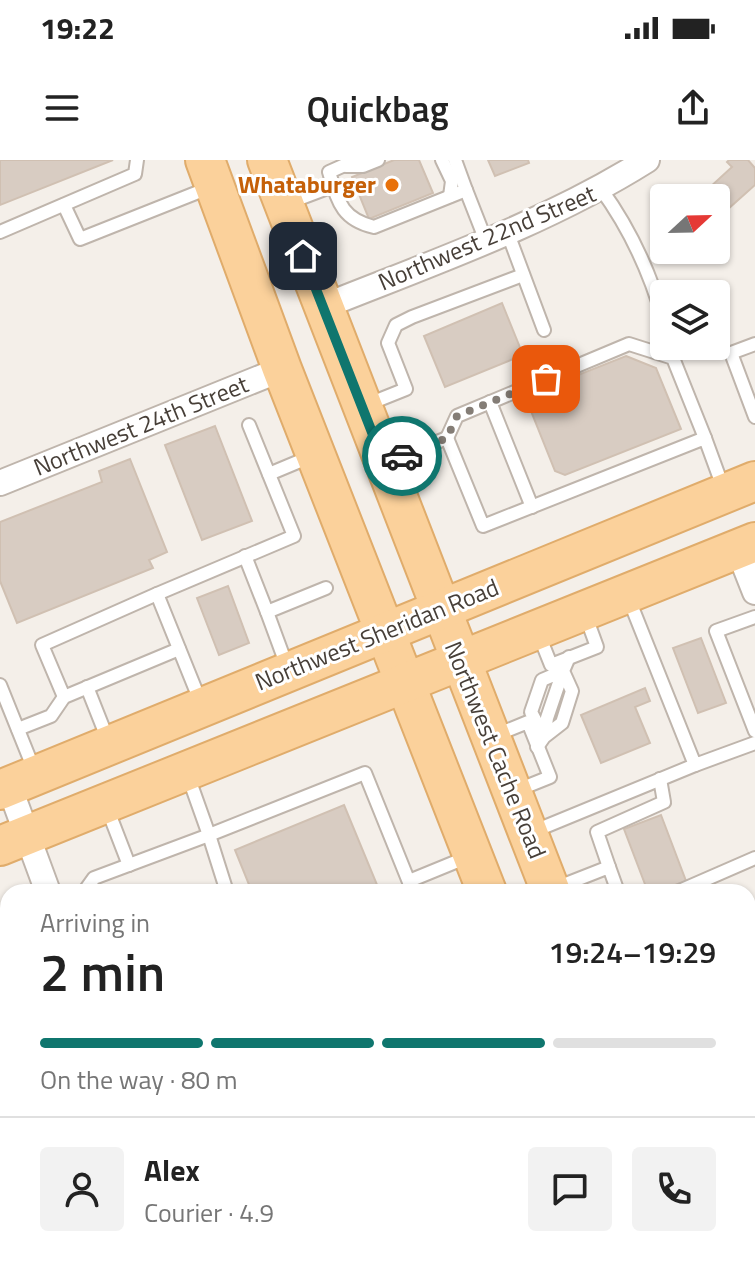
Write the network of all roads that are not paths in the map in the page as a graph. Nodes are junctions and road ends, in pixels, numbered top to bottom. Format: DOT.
graph roads {
  1 [pos="137,160"];
  2 [pos="267,160"];
  3 [pos="356,160"];
  4 [pos="378,160"];
  5 [pos="442,160"];
  6 [pos="455,160"];
  7 [pos="647,160"];
  8 [pos="342,166"];
  9 [pos="210,173"];
  10 [pos="333,186"];
  11 [pos="601,189"];
  12 [pos="466,190"];
  13 [pos="450,196"];
  14 [pos="64,205"];
  15 [pos="284,205"];
  16 [pos="0,232"];
  17 [pos="496,236"];
  18 [pos="523,275"];
  19 [pos="651,280"];
  20 [pos="322,307"];
  21 [pos="544,330"];
  22 [pos="755,344"];
  23 [pos="650,348"];
  24 [pos="675,360"];
  25 [pos="282,369"];
  26 [pos="490,402"];
  27 [pos="361,407"];
  28 [pos="755,417"];
  29 [pos="249,425"];
  30 [pos="447,438"];
  31 [pos="705,438"];
  32 [pos="315,455"];
  33 [pos="384,463"];
  34 [pos="269,474"];
  35 [pos="0,483"];
  36 [pos="740,487"];
  37 [pos="532,507"];
  38 [pos="746,546"];
  39 [pos="245,556"];
  40 [pos="326,588"];
  41 [pos="755,592"];
  42 [pos="157,594"];
  43 [pos="627,594"];
  44 [pos="439,609"];
  45 [pos="584,611"];
  46 [pos="267,612"];
  47 [pos="755,617"];
  48 [pos="384,631"];
  49 [pos="537,631"];
  50 [pos="179,649"];
  51 [pos="569,657"];
  52 [pos="460,662"];
  53 [pos="289,670"];
  54 [pos="563,671"];
  55 [pos="405,684"];
  56 [pos="0,685"];
  57 [pos="87,687"];
  58 [pos="64,697"];
  59 [pos="202,706"];
  60 [pos="5,713"];
  61 [pos="18,729"];
  62 [pos="755,731"];
  63 [pos="489,737"];
  64 [pos="540,742"];
  65 [pos="755,743"];
  66 [pos="110,744"];
  67 [pos="695,765"];
  68 [pos="187,772"];
  69 [pos="660,779"];
  70 [pos="15,784"];
  71 [pos="511,792"];
  72 [pos="106,804"];
  73 [pos="528,834"];
  74 [pos="209,835"];
  75 [pos="14,841"];
  76 [pos="473,854"];
  77 [pos="755,858"];
  78 [pos="129,865"];
  79 [pos="609,867"];
  80 [pos="43,884"];
  81 [pos="90,884"];
  82 [pos="224,884"];
  83 [pos="410,884"];
  84 [pos="417,884"];
  85 [pos="484,884"];
  86 [pos="547,884"];
  87 [pos="567,884"];
  88 [pos="615,884"];
  89 [pos="695,884"];
  1 -- 14 [label="lane"];
  2 -- 15 [label="main road, Northwest Cache Road"];
  3 -- 8 [label="lane"];
  4 -- 8 [label="lane"];
  5 -- 13 [label="lane"];
  6 -- 12 [label="lane"];
  7 -- 11 [label="street, Northwest 22nd Street"];
  8 -- 10 [label="lane"];
  9 -- 14 [label="lane"];
  9 -- 25 [label="main road"];
  10 -- 13 [label="lane"];
  10 -- 15 [label="lane"];
  11 -- 17 [label="street, Northwest 22nd Street"];
  11 -- 19 [label="lane"];
  12 -- 13 [label="lane"];
  12 -- 17 [label="lane"];
  14 -- 16 [label="lane"];
  15 -- 20 [label="main road, Northwest Cache Road"];
  17 -- 18 [label="lane"];
  17 -- 20 [label="street, Northwest 22nd Street"];
  18 -- 21 [label="lane"];
  18 -- 27 [label="lane"];
  20 -- 27 [label="main road, Northwest Cache Road"];
  22 -- 28 [label="lane"];
  23 -- 26 [label="lane"];
  24 -- 31 [label="lane"];
  25 -- 32 [label="main road"];
  25 -- 35 [label="street, Northwest 24th Street"];
  26 -- 30 [label="lane"];
  26 -- 37 [label="lane"];
  27 -- 33 [label="main road, Northwest Cache Road"];
  29 -- 34 [label="lane"];
  30 -- 33 [label="lane"];
  30 -- 37 [label="lane"];
  31 -- 36 [label="lane"];
  31 -- 37 [label="lane"];
  32 -- 34 [label="lane"];
  32 -- 48 [label="main road"];
  33 -- 44 [label="main road, Northwest Cache Road"];
  34 -- 39 [label="lane"];
  36 -- 44 [label="main road, Northwest Sheridan Road"];
  38 -- 41 [label="street"];
  38 -- 43 [label="main road"];
  39 -- 42 [label="lane"];
  39 -- 46 [label="lane"];
  40 -- 46 [label="lane"];
  42 -- 50 [label="lane"];
  42 -- 58 [label="lane"];
  43 -- 45 [label="main road"];
  43 -- 67 [label="lane"];
  44 -- 48 [label="main road, Northwest Sheridan Road"];
  44 -- 52 [label="main road, Northwest Cache Road"];
  45 -- 49 [label="main road"];
  45 -- 51 [label="lane"];
  46 -- 53 [label="lane"];
  47 -- 62 [label="lane"];
  48 -- 53 [label="main road, Northwest Sheridan Road"];
  48 -- 55 [label="main road"];
  49 -- 51 [label="lane"];
  49 -- 52 [label="main road"];
  50 -- 57 [label="lane"];
  50 -- 59 [label="lane"];
  51 -- 54 [label="lane"];
  52 -- 55 [label="main road"];
  52 -- 63 [label="main road, Northwest Cache Road"];
  53 -- 59 [label="main road, Northwest Sheridan Road"];
  54 -- 64 [label="lane"];
  54 -- 64 [label="lane"];
  55 -- 68 [label="main road"];
  55 -- 76 [label="main road"];
  56 -- 60 [label="lane"];
  57 -- 58 [label="lane"];
  57 -- 66 [label="lane"];
  58 -- 61 [label="lane"];
  59 -- 66 [label="main road, Northwest Sheridan Road"];
  60 -- 61 [label="lane"];
  61 -- 70 [label="lane"];
  63 -- 64 [label="lane"];
  63 -- 71 [label="main road, Northwest Cache Road"];
  64 -- 71 [label="lane"];
  65 -- 67 [label="lane"];
  66 -- 70 [label="main road, Northwest Sheridan Road"];
  67 -- 69 [label="lane"];
  68 -- 72 [label="main road"];
  68 -- 74 [label="lane"];
  69 -- 73 [label="lane"];
  69 -- 79 [label="lane"];
  70 -- 75 [label="street"];
  71 -- 73 [label="main road, Northwest Cache Road"];
  72 -- 75 [label="main road"];
  72 -- 78 [label="lane"];
  73 -- 86 [label="main road, Northwest Cache Road"];
  74 -- 78 [label="lane"];
  74 -- 82 [label="lane"];
  74 -- 83 [label="lane"];
  75 -- 80 [label="street"];
  76 -- 84 [label="lane"];
  76 -- 85 [label="main road"];
  77 -- 89 [label="lane"];
  78 -- 81 [label="lane"];
  79 -- 87 [label="lane"];
  79 -- 88 [label="lane"];
}
